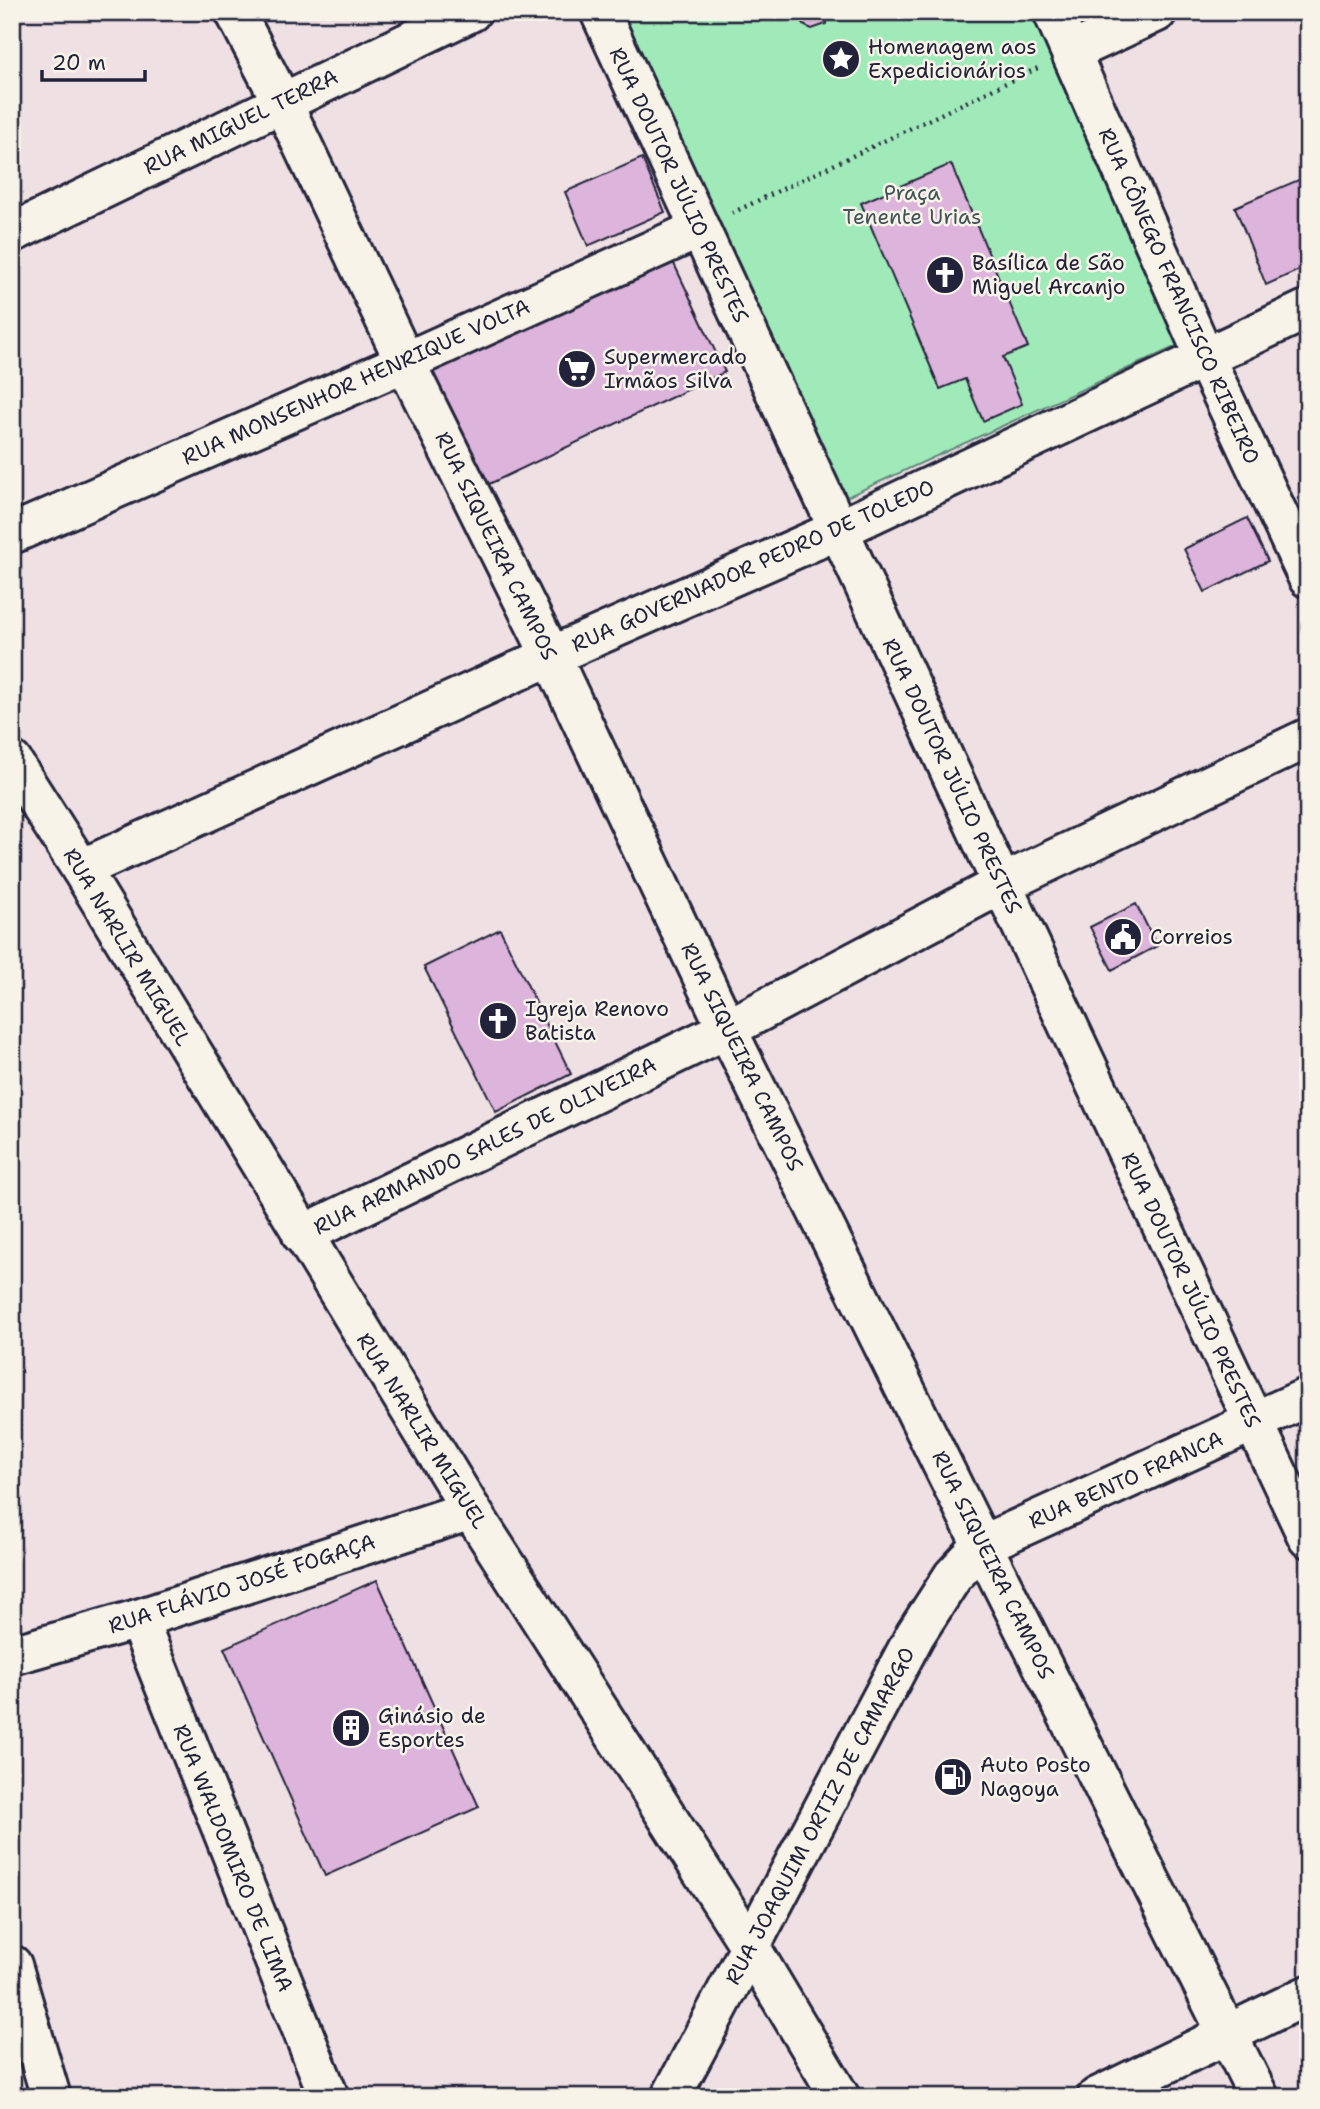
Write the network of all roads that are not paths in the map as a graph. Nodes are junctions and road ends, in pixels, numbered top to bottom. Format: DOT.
graph roads {
  1 [pos="235,12"];
  2 [pos="471,12"];
  3 [pos="600,12"];
  4 [pos="1053,12"];
  5 [pos="1157,12"];
  6 [pos="1071,52"];
  7 [pos="282,102"];
  8 [pos="699,229"];
  9 [pos="12,233"];
  10 [pos="1308,309"];
  11 [pos="1205,358"];
  12 [pos="405,362"];
  13 [pos="838,530"];
  14 [pos="12,534"];
  15 [pos="1308,578"];
  16 [pos="551,656"];
  17 [pos="1308,738"];
  18 [pos="12,761"];
  19 [pos="81,869"];
  20 [pos="1002,884"];
  21 [pos="727,1029"];
  22 [pos="302,1235"];
  23 [pos="1308,1397"];
  24 [pos="1254,1423"];
  25 [pos="471,1510"];
  26 [pos="1308,1538"];
  27 [pos="982,1545"];
  28 [pos="138,1619"];
  29 [pos="12,1655"];
  30 [pos="751,1948"];
  31 [pos="12,1965"];
  32 [pos="1308,1995"];
  33 [pos="1227,2033"];
  34 [pos="51,2097"];
  35 [pos="329,2097"];
  36 [pos="670,2097"];
  37 [pos="839,2097"];
  38 [pos="1097,2097"];
  39 [pos="1259,2097"];
  1 -- 7 [label="street, RUA SIQUEIRA CAMPOS"];
  2 -- 7 [label="street, RUA MIGUEL TERRA"];
  3 -- 8 [label="street, RUA DOUTOR JÚLIO PRESTES"];
  4 -- 6 [label="street, RUA CÔNEGO FRANCISCO RIBEIRO"];
  5 -- 6 [label="street"];
  6 -- 11 [label="street, RUA CÔNEGO FRANCISCO RIBEIRO"];
  7 -- 9 [label="street, RUA MIGUEL TERRA"];
  7 -- 12 [label="street, RUA SIQUEIRA CAMPOS"];
  8 -- 12 [label="street, RUA MONSENHOR HENRIQUE VOLTA"];
  8 -- 13 [label="street, RUA DOUTOR JÚLIO PRESTES"];
  10 -- 11 [label="street, RUA GOVERNADOR PEDRO DE TOLEDO"];
  11 -- 13 [label="street, RUA GOVERNADOR PEDRO DE TOLEDO"];
  11 -- 15 [label="street, RUA CÔNEGO FRANCISCO RIBEIRO"];
  12 -- 14 [label="street, RUA MONSENHOR HENRIQUE VOLTA"];
  12 -- 16 [label="street, RUA SIQUEIRA CAMPOS"];
  13 -- 16 [label="street, RUA GOVERNADOR PEDRO DE TOLEDO"];
  13 -- 20 [label="street, RUA DOUTOR JÚLIO PRESTES"];
  16 -- 19 [label="street, RUA GOVERNADOR PEDRO DE TOLEDO"];
  16 -- 21 [label="street, RUA SIQUEIRA CAMPOS"];
  17 -- 20 [label="street, RUA ARMANDO SALES DE OLIVEIRA"];
  18 -- 19 [label="street, RUA NARLIR MIGUEL"];
  19 -- 22 [label="street, RUA NARLIR MIGUEL"];
  20 -- 21 [label="street, RUA ARMANDO SALES DE OLIVEIRA"];
  20 -- 24 [label="street, RUA DOUTOR JÚLIO PRESTES"];
  21 -- 22 [label="street, RUA ARMANDO SALES DE OLIVEIRA"];
  21 -- 27 [label="street, RUA SIQUEIRA CAMPOS"];
  22 -- 25 [label="street, RUA NARLIR MIGUEL"];
  23 -- 24 [label="street, RUA BENTO FRANCA"];
  24 -- 26 [label="street, RUA DOUTOR JÚLIO PRESTES"];
  24 -- 27 [label="street, RUA BENTO FRANCA"];
  25 -- 28 [label="street, RUA FLÁVIO JOSÉ FOGAÇA"];
  25 -- 30 [label="street, RUA NARLIR MIGUEL"];
  27 -- 30 [label="street, RUA JOAQUIM ORTIZ DE CAMARGO"];
  27 -- 33 [label="street, RUA SIQUEIRA CAMPOS"];
  28 -- 29 [label="street, RUA FLÁVIO JOSÉ FOGAÇA"];
  28 -- 35 [label="street, RUA WALDOMIRO DE LIMA"];
  30 -- 36 [label="street, RUA JOAQUIM ORTIZ DE CAMARGO"];
  30 -- 37 [label="street, RUA NARLIR MIGUEL"];
  31 -- 34 [label="street"];
  32 -- 33 [label="street"];
  33 -- 38 [label="street"];
  33 -- 39 [label="street, RUA SIQUEIRA CAMPOS"];
}
